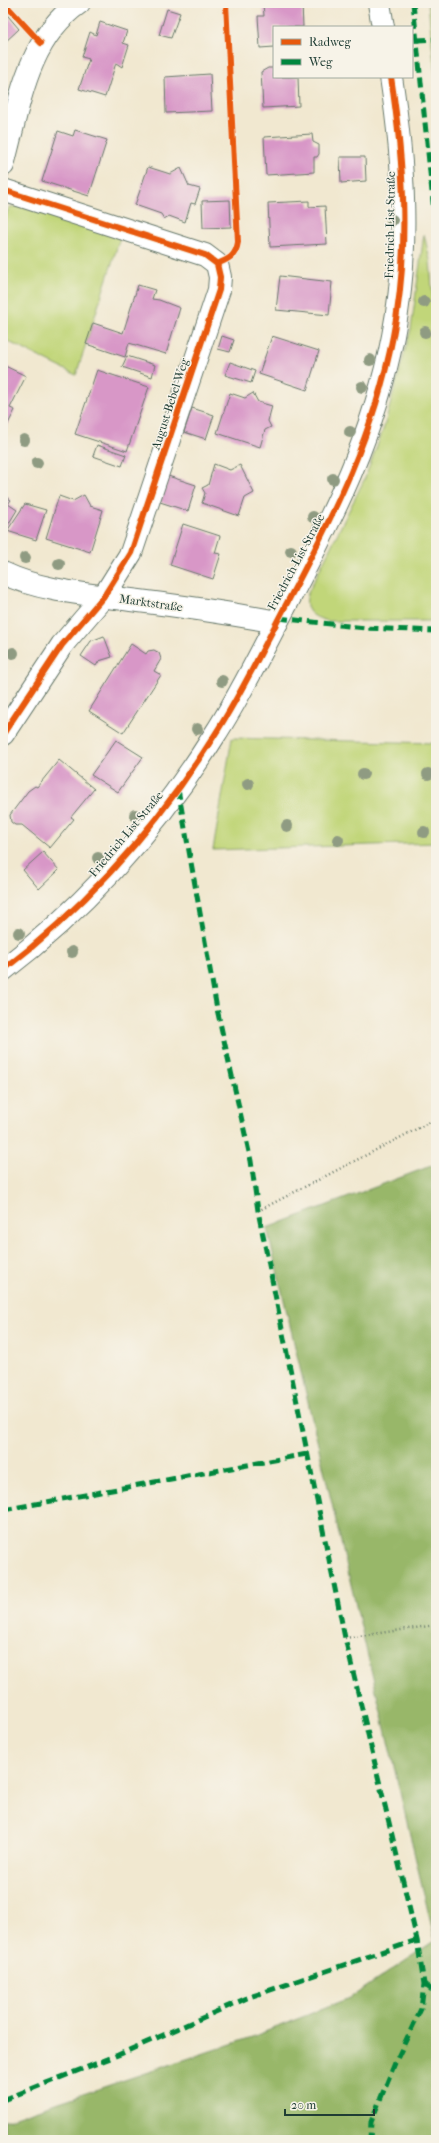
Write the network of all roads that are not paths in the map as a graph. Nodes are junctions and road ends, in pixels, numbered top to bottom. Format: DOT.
graph roads {
  1 [pos="79,3"];
  2 [pos="379,3"];
  3 [pos="383,26"];
  4 [pos="391,78"];
  5 [pos="3,165"];
  6 [pos="3,190"];
  7 [pos="3,573"];
  8 [pos="104,596"];
  9 [pos="277,622"];
  10 [pos="3,734"];
  11 [pos="3,970"];
  1 -- 5 [label="street"];
  2 -- 3 [label="street"];
  4 -- 9 [label="street, Friedrich-List-Straße"];
  6 -- 8 [label="street, August-Bebel-Weg"];
  7 -- 8 [label="street, Marktstraße"];
  8 -- 9 [label="street, Marktstraße"];
  8 -- 10 [label="street, August-Bebel-Weg"];
  9 -- 11 [label="street, Friedrich-List-Straße"];
}
